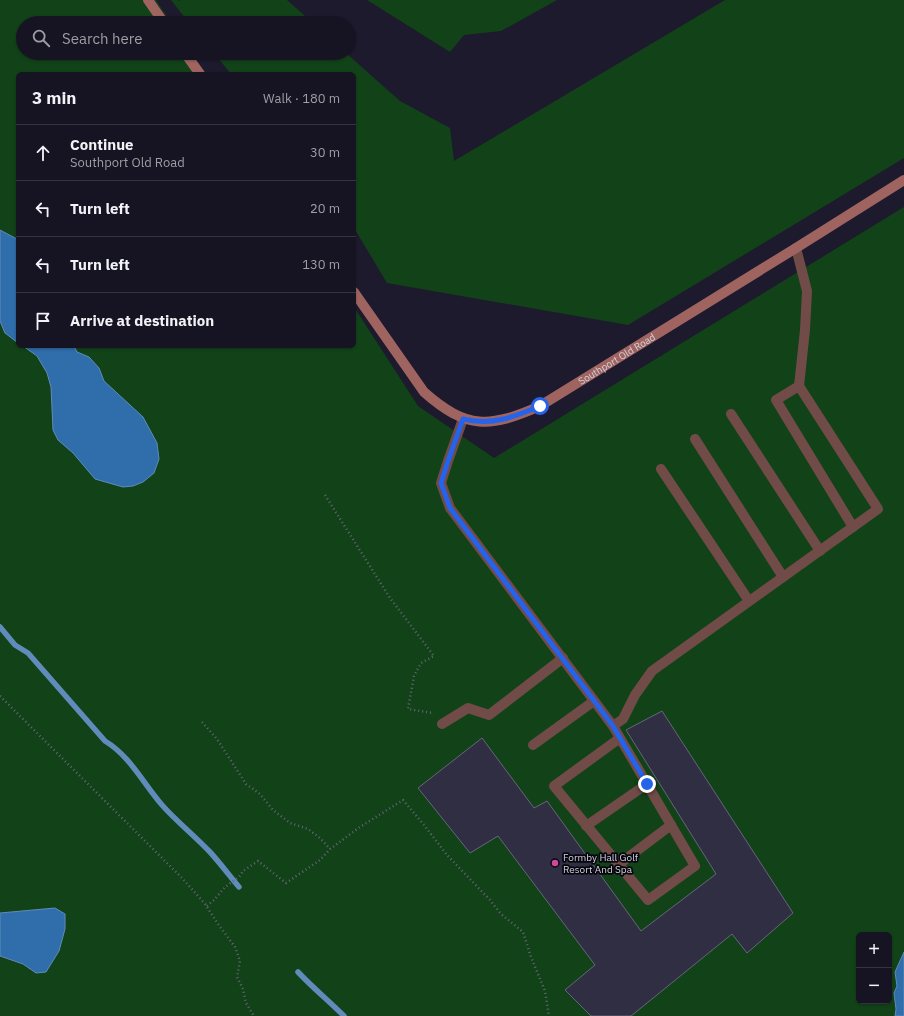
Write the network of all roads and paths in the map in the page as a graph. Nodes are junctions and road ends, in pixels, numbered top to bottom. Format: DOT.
graph roads {
  1 [pos="148,0"];
  2 [pos="159,16"];
  3 [pos="190,60"];
  4 [pos="199,72"];
  5 [pos="904,180"];
  6 [pos="796,248"];
  7 [pos="356,295"];
  8 [pos="799,386"];
  9 [pos="731,414"];
  10 [pos="463,419"];
  11 [pos="695,439"];
  12 [pos="661,469"];
  13 [pos="325,495"];
  14 [pos="853,527"];
  15 [pos="820,551"];
  16 [pos="783,577"];
  17 [pos="749,601"];
  18 [pos="563,658"];
  19 [pos="0,696"];
  20 [pos="594,701"];
  21 [pos="433,713"];
  22 [pos="202,722"];
  23 [pos="442,724"];
  24 [pos="613,726"];
  25 [pos="620,738"];
  26 [pos="533,745"];
  27 [pos="647,784"];
  28 [pos="671,825"];
  29 [pos="586,826"];
  30 [pos="330,849"];
  31 [pos="618,865"];
  32 [pos="206,906"];
  33 [pos="254,1016"];
  34 [pos="549,1016"];
  1 -- 2 [label="street"];
  3 -- 4 [label="street"];
  5 -- 6 [label="street, Southport Old Road"];
  6 -- 8 [label="lane"];
  6 -- 10 [label="street, Southport Old Road"];
  7 -- 10 [label="street, Southport Old Road"];
  8 -- 14 [label="lane"];
  8 -- 14 [label="lane"];
  9 -- 15 [label="lane"];
  10 -- 18 [label="lane"];
  11 -- 16 [label="lane"];
  12 -- 17 [label="lane"];
  13 -- 21 [label="path"];
  14 -- 15 [label="lane"];
  15 -- 16 [label="lane"];
  16 -- 17 [label="lane"];
  17 -- 24 [label="lane"];
  18 -- 20 [label="lane"];
  18 -- 23 [label="lane"];
  19 -- 32 [label="path"];
  20 -- 24 [label="lane"];
  20 -- 26 [label="lane"];
  22 -- 30 [label="path"];
  24 -- 25 [label="lane"];
  25 -- 27 [label="lane"];
  25 -- 29 [label="lane"];
  27 -- 28 [label="lane"];
  27 -- 29 [label="lane"];
  28 -- 31 [label="lane"];
  28 -- 31 [label="lane"];
  29 -- 31 [label="lane"];
  30 -- 32 [label="path"];
  30 -- 34 [label="path"];
  32 -- 33 [label="path"];
}
